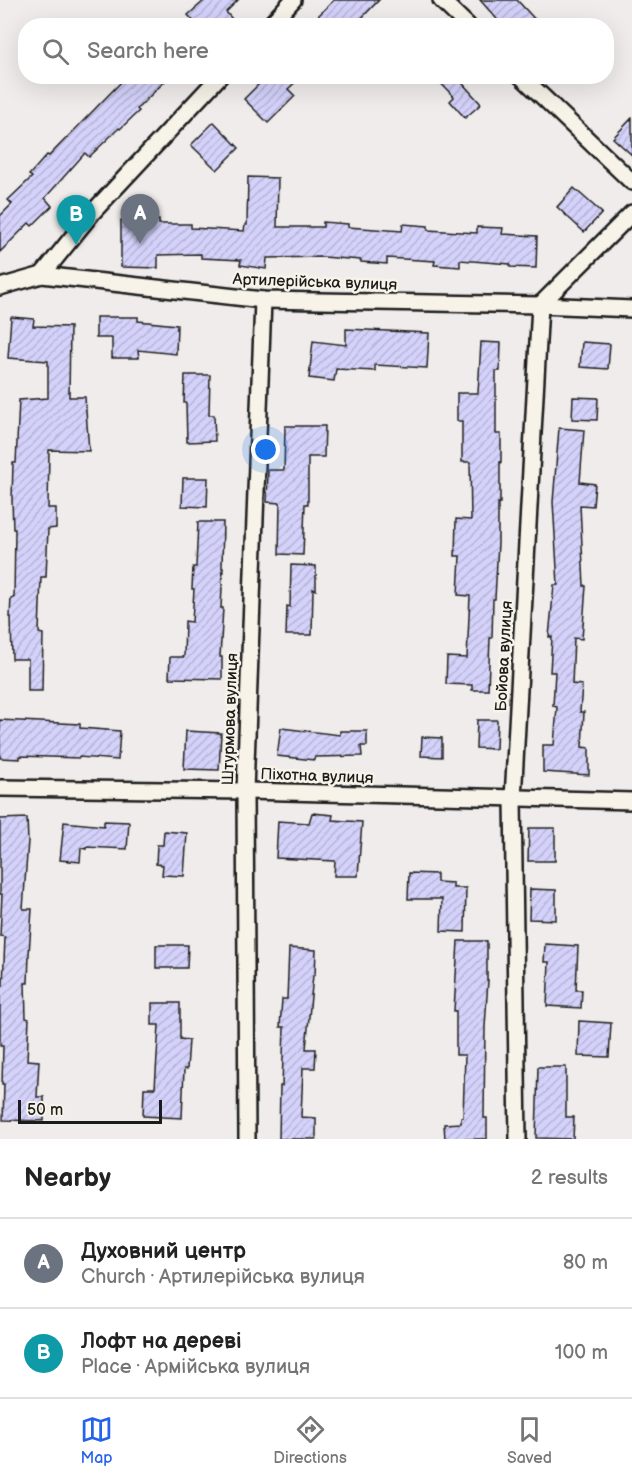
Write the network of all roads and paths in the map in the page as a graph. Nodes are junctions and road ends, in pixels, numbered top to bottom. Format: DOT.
graph roads {
  1 [pos="293,0"];
  2 [pos="441,0"];
  3 [pos="276,18"];
  4 [pos="460,18"];
  5 [pos="213,84"];
  6 [pos="529,84"];
  7 [pos="632,182"];
  8 [pos="632,213"];
  9 [pos="42,275"];
  10 [pos="0,286"];
  11 [pos="262,300"];
  12 [pos="540,305"];
  13 [pos="632,309"];
  14 [pos="0,788"];
  15 [pos="244,790"];
  16 [pos="513,798"];
  17 [pos="632,801"];
  18 [pos="247,1139"];
  19 [pos="518,1139"];
  1 -- 3 [label="street"];
  2 -- 4 [label="street"];
  5 -- 9 [label="street"];
  6 -- 7 [label="street"];
  8 -- 12 [label="street"];
  9 -- 10 [label="street, Артилерійська вулиця"];
  9 -- 11 [label="street, Артилерійська вулиця"];
  11 -- 12 [label="street, Артилерійська вулиця"];
  11 -- 15 [label="street, Штурмова вулиця"];
  12 -- 13 [label="street, Артилерійська вулиця"];
  12 -- 16 [label="street, Бойова вулиця"];
  14 -- 15 [label="street, Піхотна вулиця"];
  15 -- 16 [label="street, Піхотна вулиця"];
  15 -- 18 [label="street, Штурмова вулиця"];
  16 -- 17 [label="street, Піхотна вулиця"];
  16 -- 19 [label="street, Бойова вулиця"];
}
